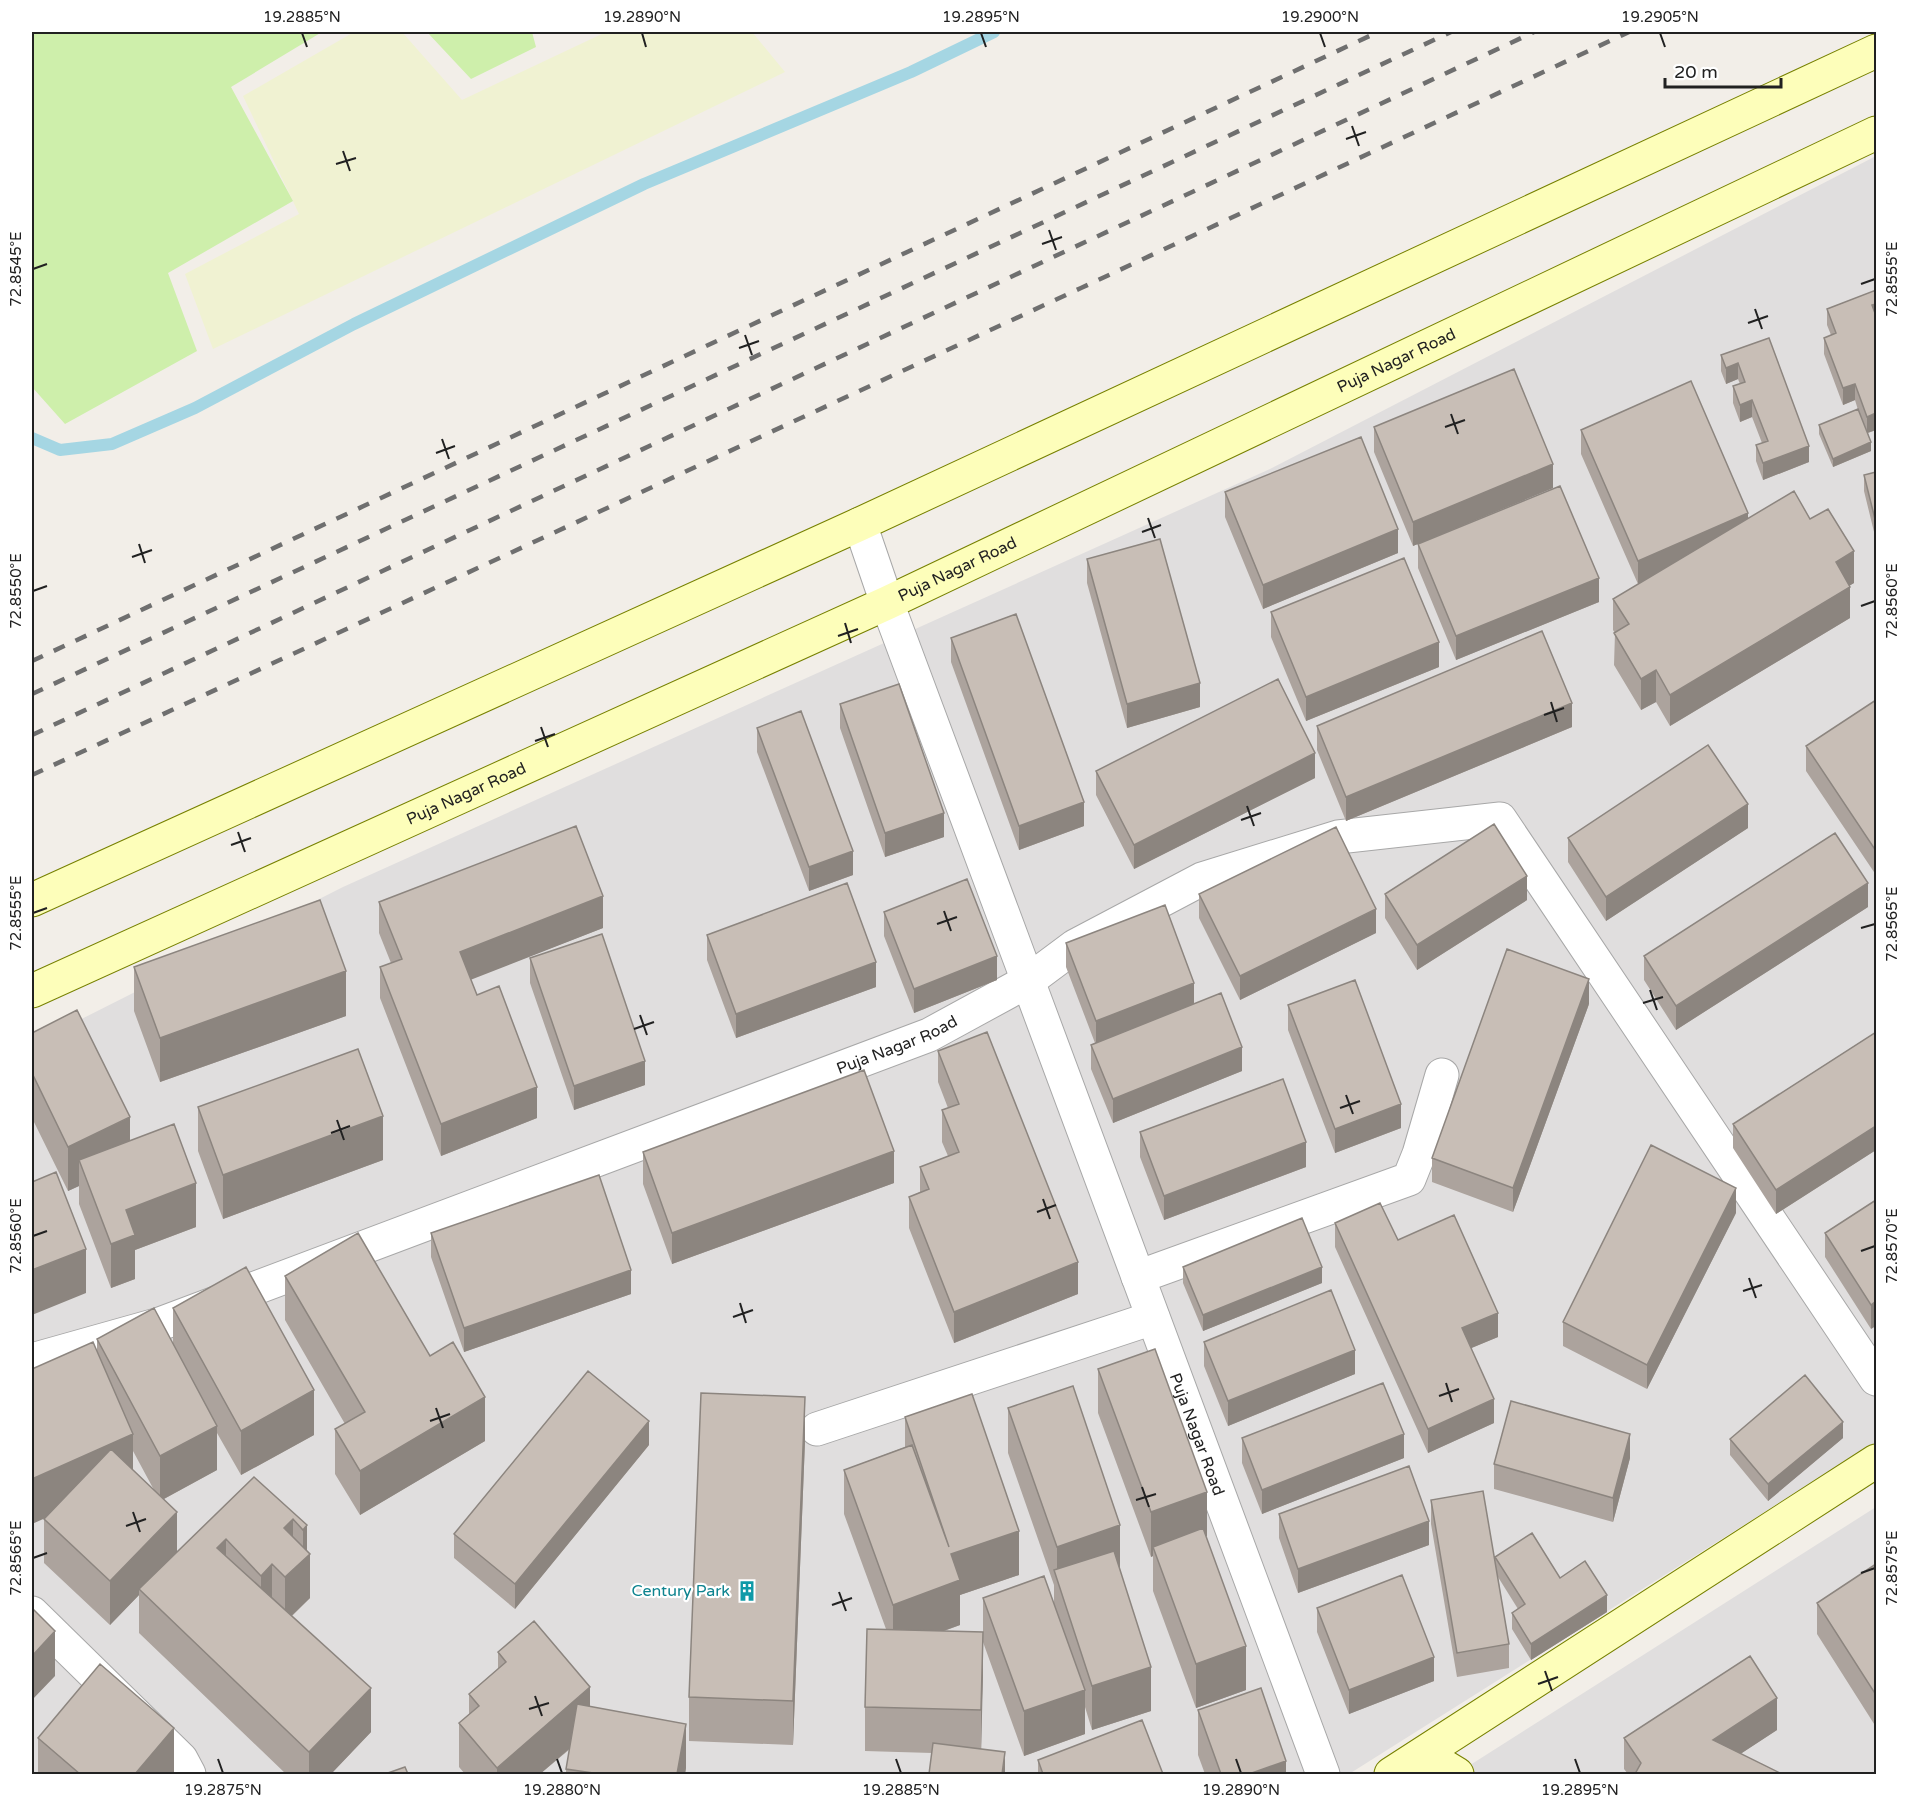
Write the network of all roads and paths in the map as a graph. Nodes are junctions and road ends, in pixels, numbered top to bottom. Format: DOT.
graph roads {
  1 [pos="1876,51"];
  2 [pos="1876,133"];
  3 [pos="860,524"];
  4 [pos="886,603"];
  5 [pos="32,900"];
  6 [pos="1028,981"];
  7 [pos="32,991"];
  8 [pos="1442,1075"];
  9 [pos="1138,1277"];
  10 [pos="1153,1318"];
  11 [pos="32,1360"];
  12 [pos="1876,1379"];
  13 [pos="817,1429"];
  14 [pos="1876,1461"];
  15 [pos="32,1613"];
  16 [pos="1424,1754"];
  17 [pos="189,1774"];
  18 [pos="1323,1774"];
  19 [pos="1391,1774"];
  20 [pos="1457,1774"];
  1 -- 3 [label="street"];
  2 -- 4 [label="street, Puja Nagar Road"];
  3 -- 4 [label="street"];
  3 -- 5 [label="street"];
  4 -- 6 [label="street"];
  4 -- 7 [label="street, Puja Nagar Road"];
  6 -- 9 [label="street, Puja Nagar Road"];
  6 -- 11 [label="street, Puja Nagar Road"];
  6 -- 12 [label="street"];
  8 -- 9 [label="street"];
  9 -- 10 [label="street, Puja Nagar Road"];
  10 -- 13 [label="street"];
  10 -- 18 [label="street, Puja Nagar Road"];
  14 -- 16 [label="street"];
  15 -- 17 [label="street"];
  16 -- 19 [label="street"];
  16 -- 20 [label="street"];
}
